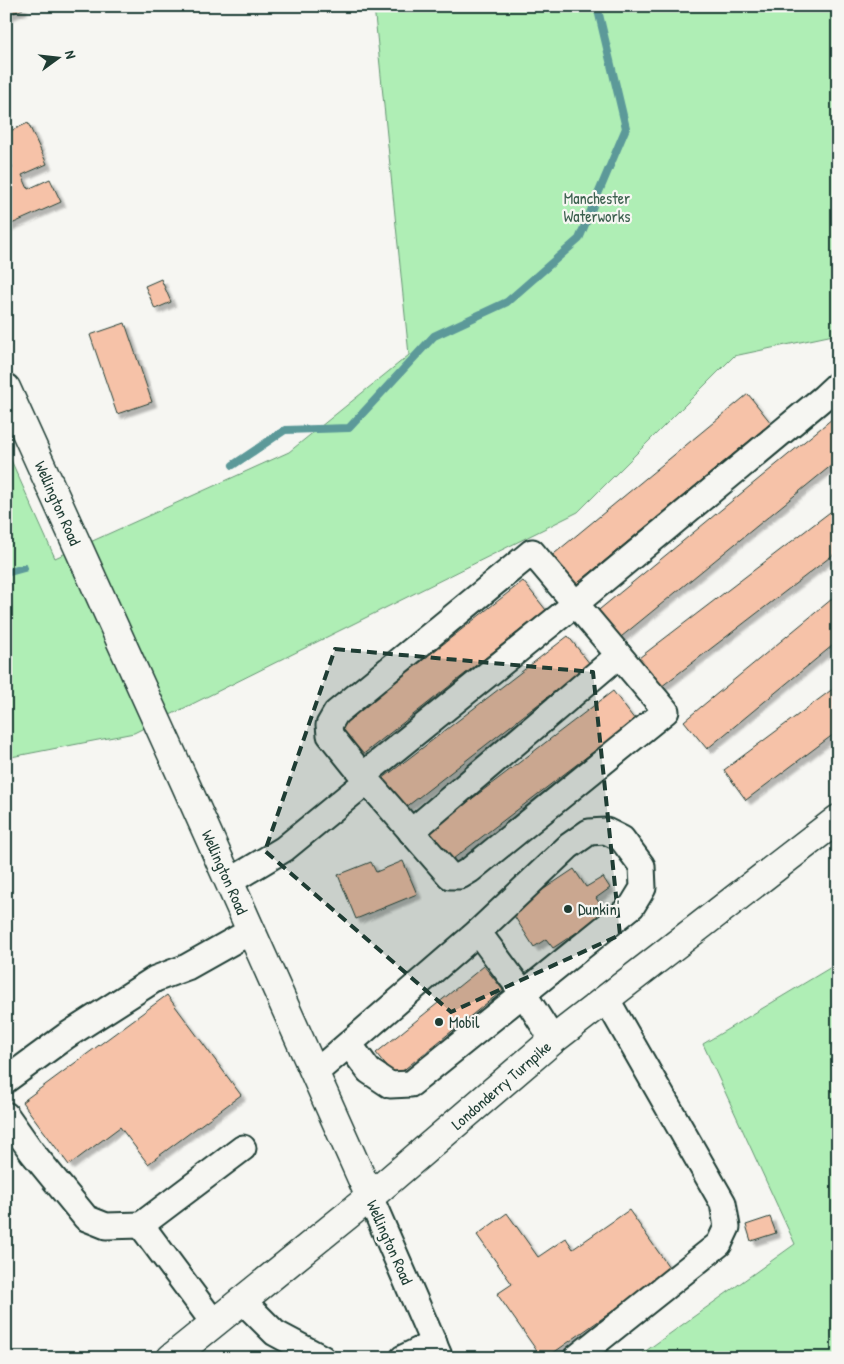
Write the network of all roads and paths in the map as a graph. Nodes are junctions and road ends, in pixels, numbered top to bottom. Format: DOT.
graph roads {
  1 [pos="838,384"];
  2 [pos="6,388"];
  3 [pos="575,604"];
  4 [pos="619,655"];
  5 [pos="364,778"];
  6 [pos="838,819"];
  7 [pos="411,832"];
  8 [pos="229,882"];
  9 [pos="250,931"];
  10 [pos="478,932"];
  11 [pos="523,993"];
  12 [pos="607,1000"];
  13 [pos="553,1040"];
  14 [pos="349,1044"];
  15 [pos="315,1073"];
  16 [pos="6,1080"];
  17 [pos="6,1115"];
  18 [pos="244,1148"];
  19 [pos="370,1198"];
  20 [pos="141,1225"];
  21 [pos="242,1300"];
  22 [pos="214,1323"];
  23 [pos="437,1350"];
  24 [pos="315,1356"];
  25 [pos="171,1358"];
  26 [pos="403,1358"];
  27 [pos="576,1358"];
  1 -- 3 [label="street"];
  2 -- 8 [label="main road, Wellington Road"];
  3 -- 4 [label="street"];
  3 -- 5 [label="street"];
  3 -- 5 [label="street"];
  4 -- 7 [label="street"];
  4 -- 7 [label="street"];
  5 -- 7 [label="street"];
  5 -- 8 [label="street"];
  6 -- 12 [label="main road, Londonderry Turnpike"];
  8 -- 9 [label="main road, Wellington Road"];
  9 -- 15 [label="main road, Wellington Road"];
  9 -- 16 [label="street"];
  10 -- 11 [label="street"];
  10 -- 11 [label="street"];
  10 -- 14 [label="street"];
  11 -- 13 [label="street"];
  11 -- 14 [label="street"];
  12 -- 13 [label="main road, Londonderry Turnpike"];
  12 -- 27 [label="street"];
  13 -- 19 [label="main road, Londonderry Turnpike"];
  14 -- 15 [label="street"];
  15 -- 19 [label="main road, Wellington Road"];
  17 -- 20 [label="street"];
  18 -- 20 [label="street"];
  19 -- 21 [label="main road, Londonderry Turnpike"];
  19 -- 23 [label="street, Wellington Road"];
  20 -- 22 [label="street"];
  21 -- 22 [label="main road, Londonderry Turnpike"];
  21 -- 24 [label="street"];
  22 -- 25 [label="main road, Londonderry Turnpike"];
  23 -- 26 [label="street"];
}
